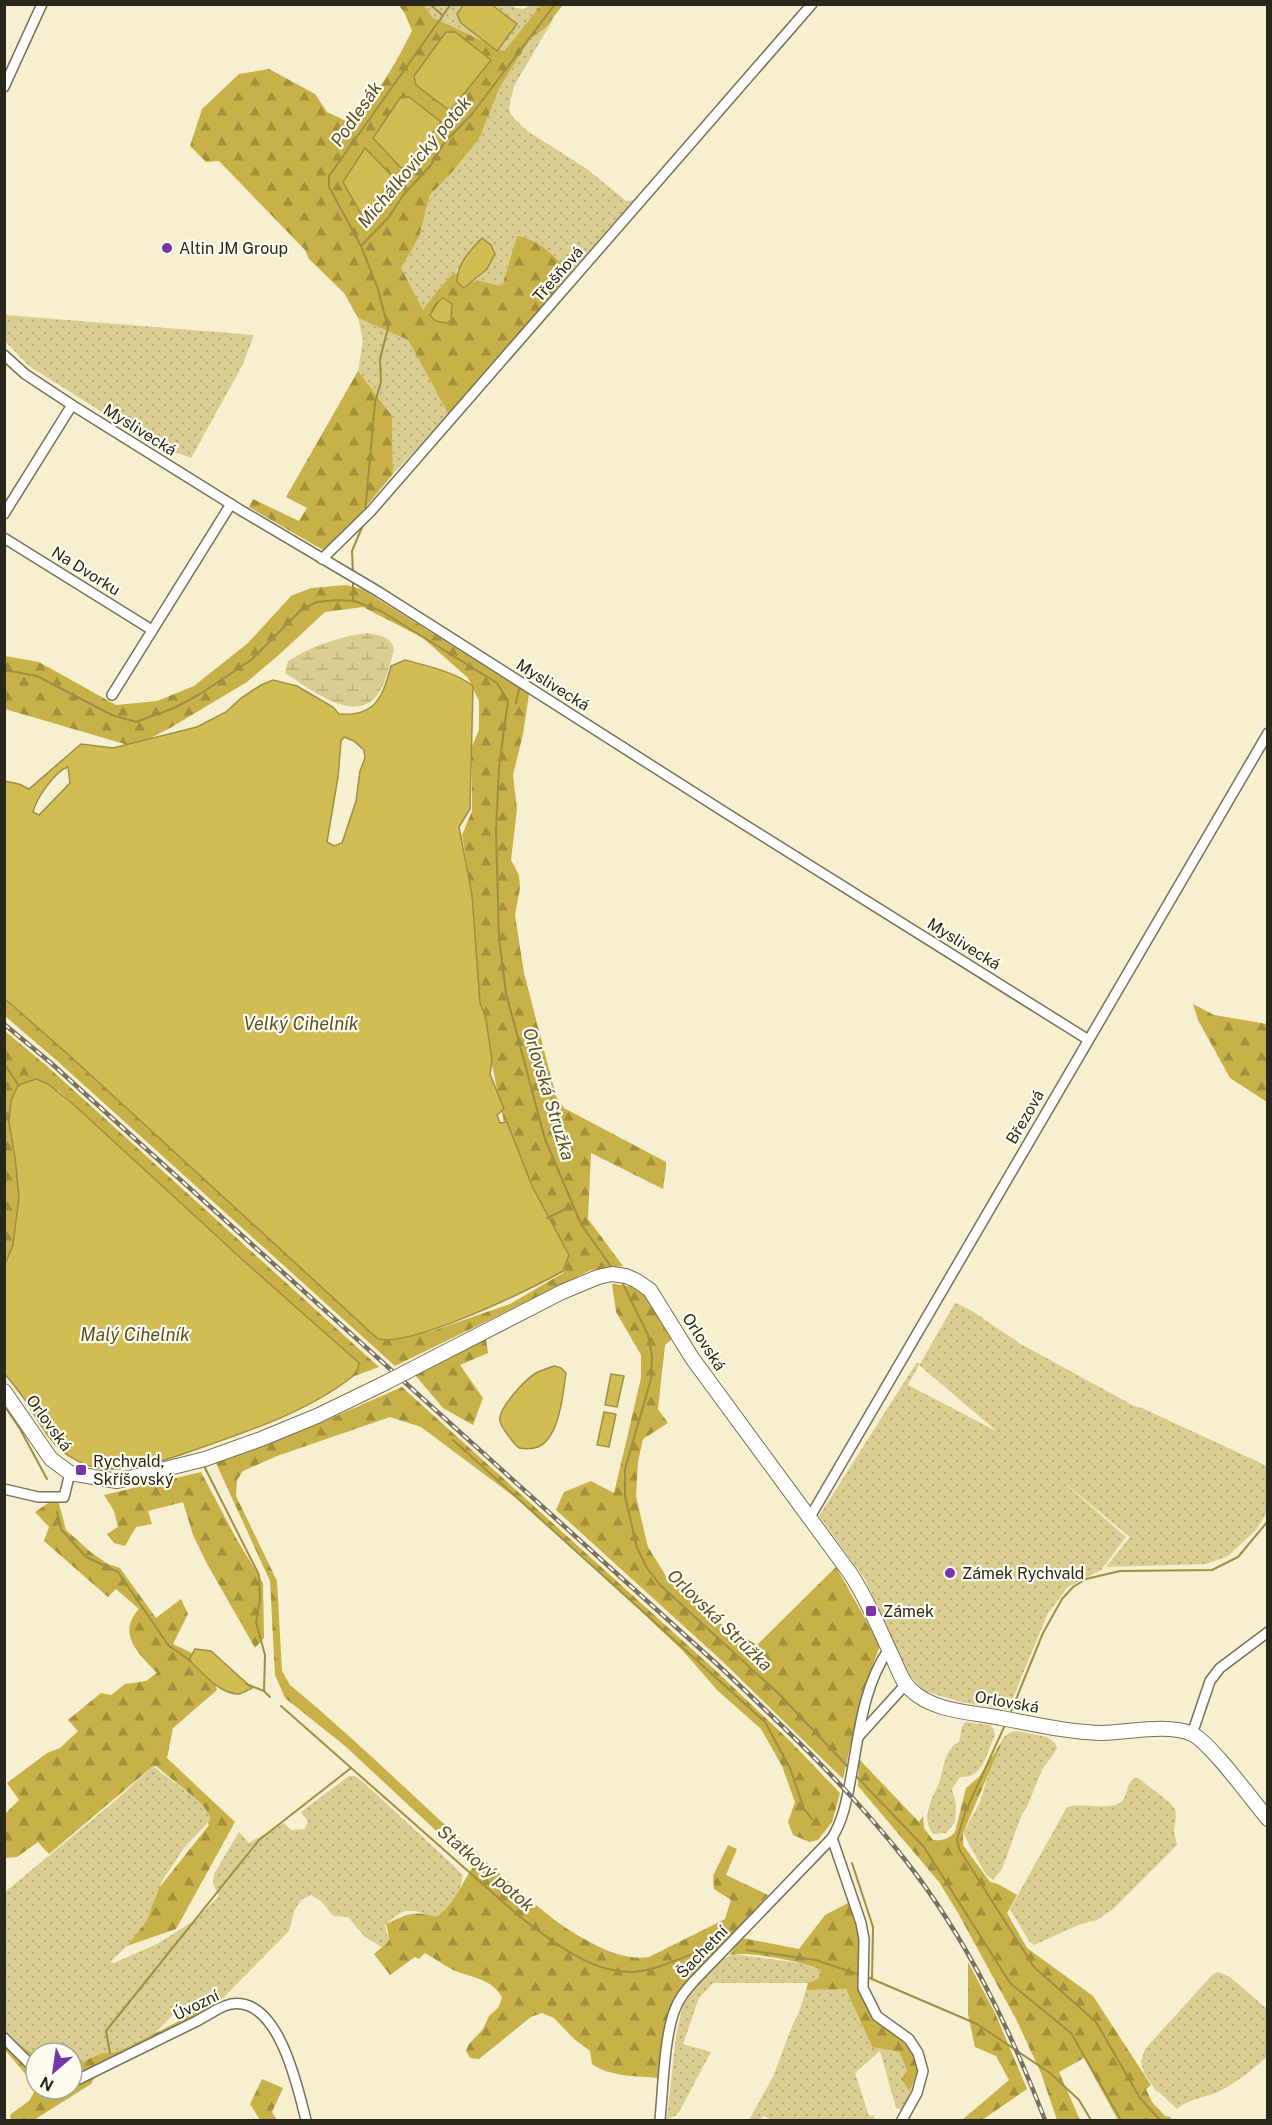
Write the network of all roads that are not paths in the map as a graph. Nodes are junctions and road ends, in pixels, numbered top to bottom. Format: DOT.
graph roads {
  1 [pos="42,4"];
  2 [pos="812,4"];
  3 [pos="4,87"];
  4 [pos="4,355"];
  5 [pos="72,405"];
  6 [pos="231,504"];
  7 [pos="4,514"];
  8 [pos="4,538"];
  9 [pos="322,559"];
  10 [pos="152,630"];
  11 [pos="112,695"];
  12 [pos="1268,733"];
  13 [pos="1087,1039"];
  14 [pos="4,1391"];
  15 [pos="70,1473"];
  16 [pos="4,1489"];
  17 [pos="810,1517"];
  18 [pos="1268,1632"];
  19 [pos="889,1649"];
  20 [pos="906,1684"];
  21 [pos="1192,1734"];
  22 [pos="859,1736"];
  23 [pos="1268,1819"];
  24 [pos="832,1838"];
  25 [pos="4,2038"];
  26 [pos="24,2058"];
  27 [pos="84,2077"];
  28 [pos="306,2121"];
  29 [pos="660,2121"];
  30 [pos="902,2121"];
  1 -- 3 [label="street"];
  2 -- 9 [label="street, Třešňová"];
  4 -- 5 [label="street, Myslivecká"];
  5 -- 6 [label="street, Myslivecká"];
  5 -- 7 [label="street"];
  6 -- 9 [label="street, Myslivecká"];
  6 -- 10 [label="street"];
  8 -- 10 [label="street, Na Dvorku"];
  9 -- 13 [label="street, Myslivecká"];
  10 -- 11 [label="street"];
  12 -- 13 [label="street, Březová"];
  13 -- 17 [label="street, Březová"];
  14 -- 15 [label="main road, Orlovská"];
  15 -- 16 [label="street"];
  15 -- 17 [label="main road, Orlovská, bridge"];
  17 -- 19 [label="main road, Orlovská"];
  18 -- 21 [label="street"];
  19 -- 20 [label="main road, Orlovská"];
  19 -- 22 [label="street, Šachetní"];
  20 -- 21 [label="main road, Orlovská"];
  20 -- 22 [label="street"];
  21 -- 23 [label="main road"];
  22 -- 24 [label="street, Šachetní"];
  24 -- 29 [label="street, Šachetní"];
  24 -- 30 [label="street"];
  25 -- 26 [label="street"];
  27 -- 28 [label="street, Úvozní"];
}
